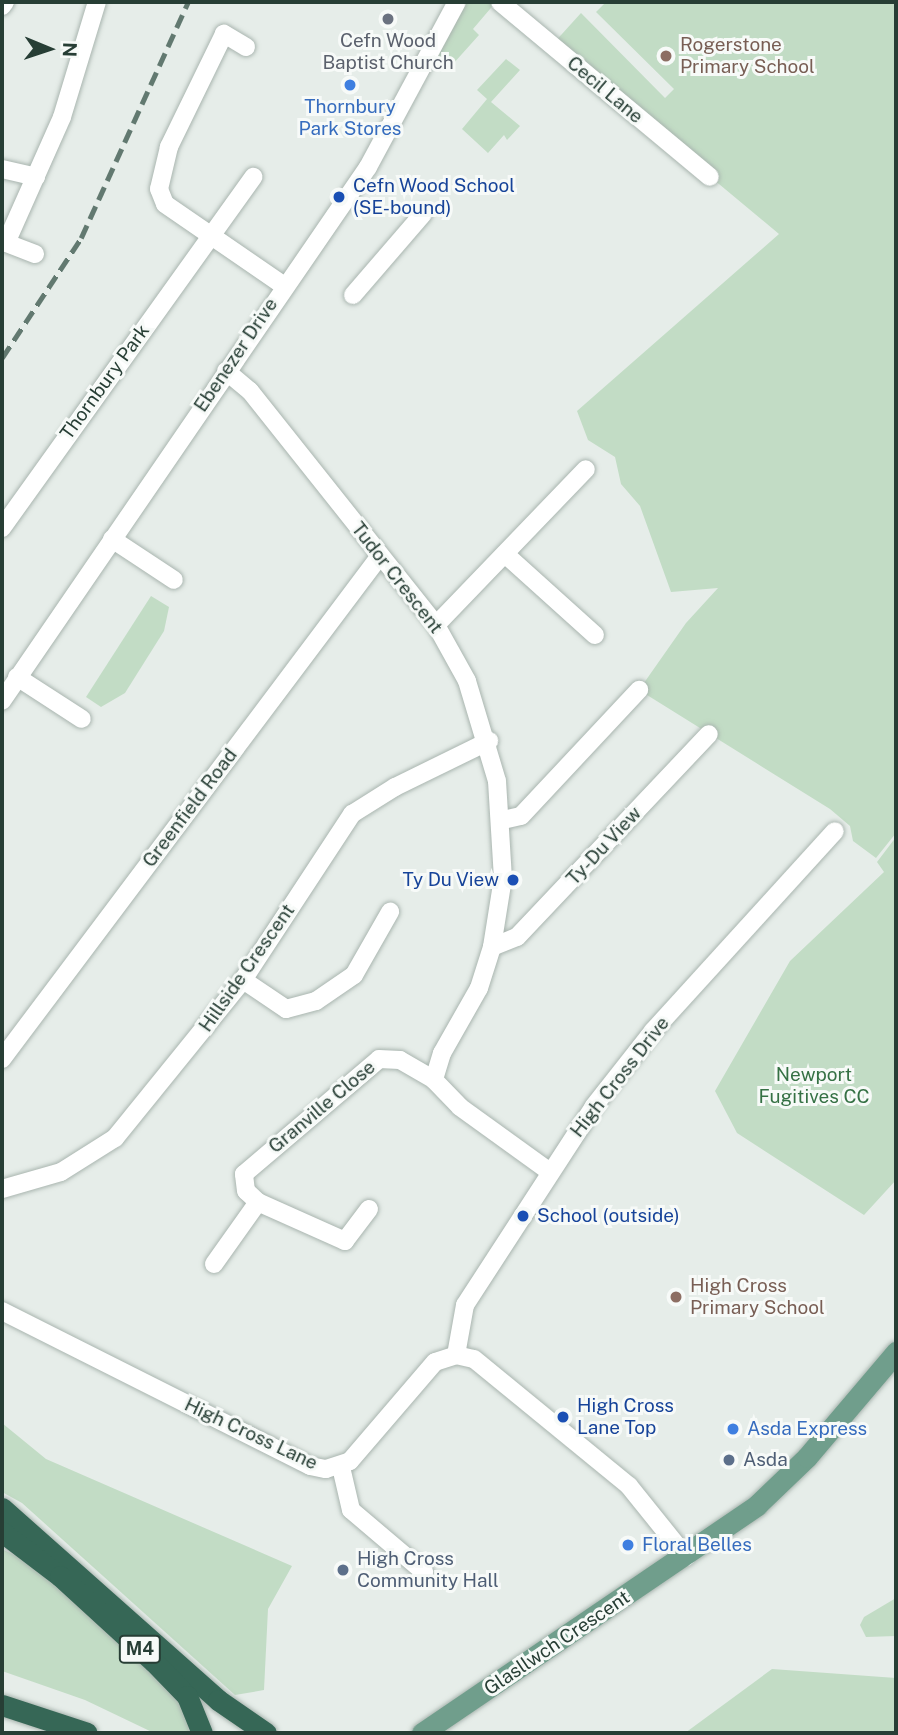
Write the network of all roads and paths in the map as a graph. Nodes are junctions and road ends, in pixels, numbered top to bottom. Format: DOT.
graph roads {
  1 [pos="97,2"];
  2 [pos="500,2"];
  3 [pos="449,5"];
  4 [pos="246,47"];
  5 [pos="2,169"];
  6 [pos="36,177"];
  7 [pos="253,177"];
  8 [pos="710,177"];
  9 [pos="423,215"];
  10 [pos="211,237"];
  11 [pos="35,254"];
  12 [pos="283,285"];
  13 [pos="354,295"];
  14 [pos="226,371"];
  15 [pos="586,469"];
  16 [pos="2,528"];
  17 [pos="112,539"];
  18 [pos="505,554"];
  19 [pos="379,557"];
  20 [pos="174,580"];
  21 [pos="436,625"];
  22 [pos="595,635"];
  23 [pos="17,677"];
  24 [pos="639,690"];
  25 [pos="2,701"];
  26 [pos="82,719"];
  27 [pos="709,734"];
  28 [pos="489,741"];
  29 [pos="503,820"];
  30 [pos="835,831"];
  31 [pos="390,912"];
  32 [pos="492,947"];
  33 [pos="243,980"];
  34 [pos="2,1059"];
  35 [pos="434,1080"];
  36 [pos="550,1172"];
  37 [pos="2,1189"];
  38 [pos="258,1202"];
  39 [pos="369,1209"];
  40 [pos="214,1264"];
  41 [pos="2,1311"];
  42 [pos="896,1352"];
  43 [pos="456,1355"];
  44 [pos="341,1467"];
  45 [pos="2,1508"];
  46 [pos="2,1532"];
  47 [pos="686,1557"];
  48 [pos="424,1572"];
  49 [pos="2,1705"];
  50 [pos="422,1732"];
  51 [pos="87,1733"];
  52 [pos="202,1733"];
  53 [pos="266,1733"];
  1 -- 6 [label="street"];
  2 -- 8 [label="street, Cecil Lane"];
  3 -- 12 [label="street, Ebenezer Drive"];
  4 -- 10 [label="street"];
  5 -- 6 [label="street"];
  6 -- 11 [label="street"];
  7 -- 10 [label="street, Thornbury Park"];
  9 -- 13 [label="street"];
  10 -- 12 [label="street"];
  10 -- 16 [label="street, Thornbury Park"];
  12 -- 14 [label="street, Ebenezer Drive"];
  14 -- 17 [label="street, Ebenezer Drive"];
  14 -- 19 [label="street, Tudor Crescent"];
  15 -- 18 [label="street"];
  17 -- 20 [label="street"];
  17 -- 23 [label="street, Ebenezer Drive"];
  18 -- 21 [label="street"];
  18 -- 22 [label="street"];
  19 -- 21 [label="street, Tudor Crescent"];
  19 -- 34 [label="street, Greenfield Road"];
  21 -- 28 [label="street, Tudor Crescent"];
  23 -- 25 [label="street, Ebenezer Drive"];
  23 -- 26 [label="street"];
  24 -- 29 [label="street"];
  27 -- 32 [label="street, Ty-Du View"];
  28 -- 29 [label="street, Tudor Crescent"];
  28 -- 33 [label="street, Hillside Crescent"];
  29 -- 32 [label="street, Tudor Crescent"];
  30 -- 36 [label="street, High Cross Drive"];
  31 -- 33 [label="street"];
  32 -- 35 [label="street, Tudor Crescent"];
  33 -- 37 [label="street, Hillside Crescent"];
  35 -- 36 [label="street"];
  35 -- 38 [label="street, Granville Close"];
  36 -- 43 [label="street, High Cross Drive"];
  38 -- 39 [label="street"];
  38 -- 40 [label="street"];
  41 -- 44 [label="street, High Cross Lane"];
  42 -- 47 [label="main road, Glasllwch Crescent"];
  43 -- 44 [label="street, High Cross Lane"];
  43 -- 47 [label="street"];
  44 -- 48 [label="street"];
  45 -- 53 [label="highway"];
  46 -- 52 [label="highway, M4"];
  47 -- 50 [label="main road, Glasllwch Crescent"];
  49 -- 51 [label="highway"];
}
